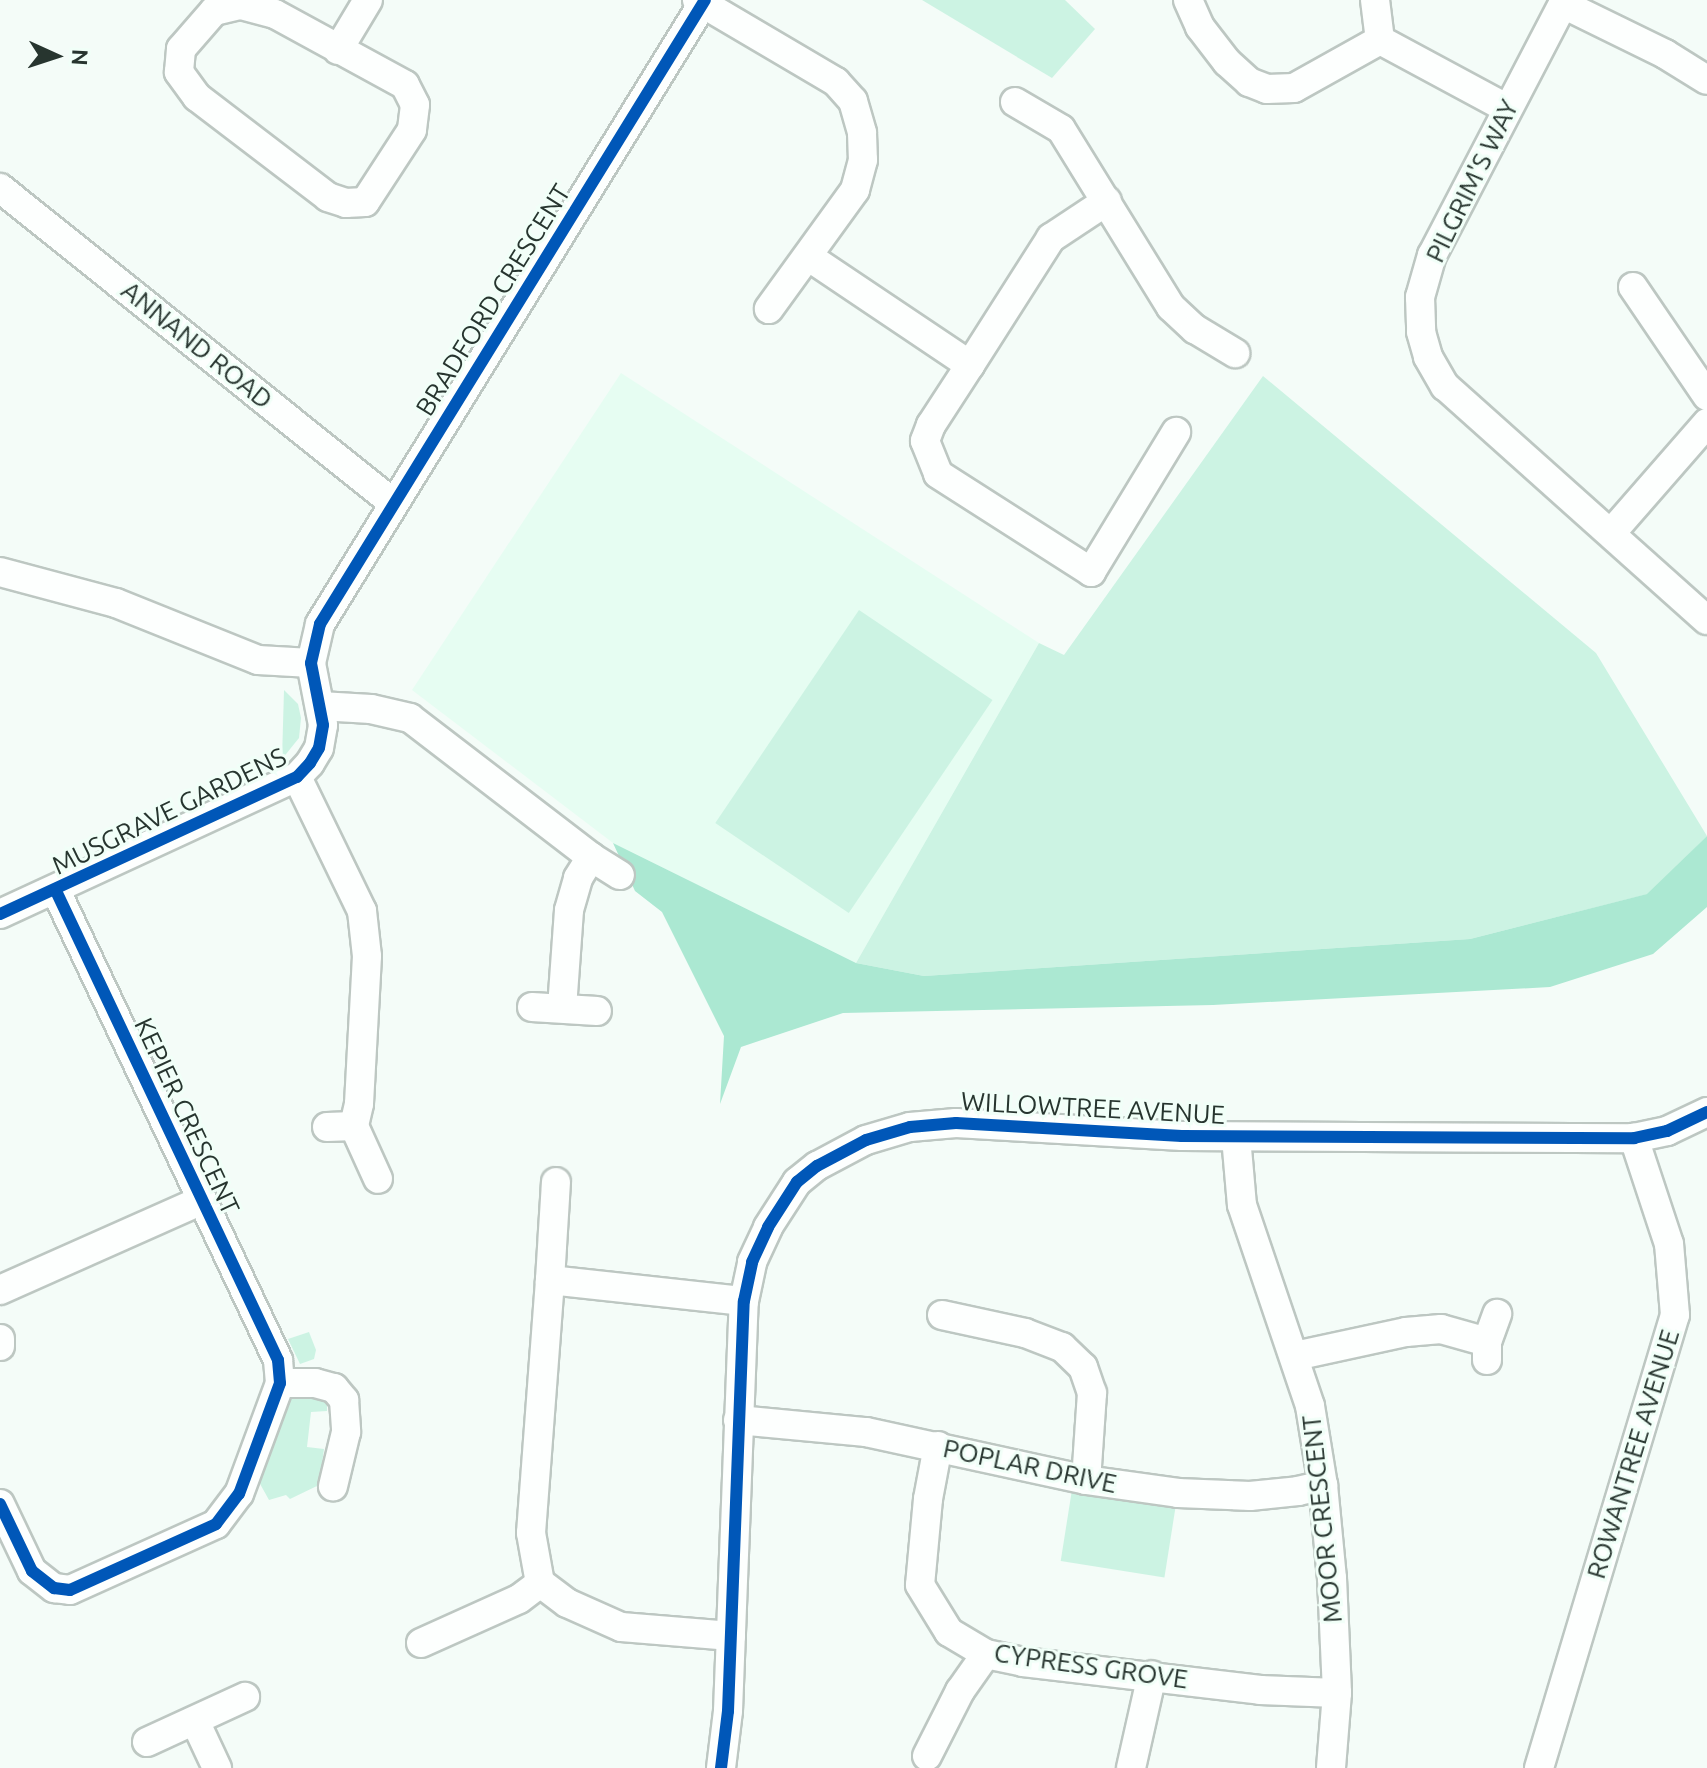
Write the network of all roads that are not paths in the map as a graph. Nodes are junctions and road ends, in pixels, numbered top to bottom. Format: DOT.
graph roads {
  1 [pos="368,0"];
  2 [pos="1188,0"];
  3 [pos="1375,0"];
  4 [pos="702,1"];
  5 [pos="1564,2"];
  6 [pos="1380,40"];
  7 [pos="338,50"];
  8 [pos="1707,80"];
  9 [pos="1015,102"];
  10 [pos="1508,109"];
  11 [pos="0,188"];
  12 [pos="1107,201"];
  13 [pos="809,257"];
  14 [pos="1633,287"];
  15 [pos="769,309"];
  16 [pos="1235,353"];
  17 [pos="970,365"];
  18 [pos="1707,396"];
  19 [pos="1707,423"];
  20 [pos="1176,432"];
  21 [pos="393,503"];
  22 [pos="1612,532"];
  23 [pos="0,572"];
  24 [pos="1707,620"];
  25 [pos="320,624"];
  26 [pos="311,663"];
  27 [pos="320,706"];
  28 [pos="297,777"];
  29 [pos="591,857"];
  30 [pos="620,875"];
  31 [pos="56,891"];
  32 [pos="0,914"];
  33 [pos="532,1007"];
  34 [pos="562,1008"];
  35 [pos="597,1011"];
  36 [pos="1707,1112"];
  37 [pos="1236,1137"];
  38 [pos="1634,1138"];
  39 [pos="378,1179"];
  40 [pos="556,1182"];
  41 [pos="202,1200"];
  42 [pos="550,1280"];
  43 [pos="0,1290"];
  44 [pos="744,1301"];
  45 [pos="1497,1314"];
  46 [pos="942,1315"];
  47 [pos="0,1339"];
  48 [pos="0,1346"];
  49 [pos="1295,1356"];
  50 [pos="279,1371"];
  51 [pos="738,1420"];
  52 [pos="938,1446"];
  53 [pos="1086,1480"];
  54 [pos="1323,1485"];
  55 [pos="333,1486"];
  56 [pos="0,1504"];
  57 [pos="540,1583"];
  58 [pos="731,1636"];
  59 [pos="422,1646"];
  60 [pos="986,1654"];
  61 [pos="1152,1675"];
  62 [pos="1337,1693"];
  63 [pos="245,1697"];
  64 [pos="195,1721"];
  65 [pos="147,1742"];
  66 [pos="927,1757"];
  67 [pos="217,1768"];
  68 [pos="721,1768"];
  69 [pos="1131,1768"];
  70 [pos="1331,1768"];
  71 [pos="1539,1768"];
  1 -- 7 [label="street"];
  2 -- 6 [label="street"];
  3 -- 6 [label="street"];
  4 -- 13 [label="street, BRADFORD CRESCENT"];
  4 -- 21 [label="street, BRADFORD CRESCENT"];
  5 -- 8 [label="street"];
  5 -- 10 [label="street, PILGRIM'S WAY"];
  6 -- 10 [label="street"];
  7 -- 7 [label="street"];
  9 -- 12 [label="street"];
  10 -- 22 [label="street, PILGRIM'S WAY"];
  11 -- 21 [label="street, ANNAND ROAD"];
  12 -- 16 [label="street"];
  12 -- 17 [label="street"];
  13 -- 15 [label="street, BRADFORD CRESCENT"];
  13 -- 17 [label="street"];
  14 -- 18 [label="street"];
  17 -- 20 [label="street"];
  19 -- 22 [label="street"];
  21 -- 25 [label="street, BRADFORD CRESCENT"];
  22 -- 24 [label="street"];
  23 -- 26 [label="street"];
  25 -- 26 [label="street, MUSGRAVE GARDENS"];
  26 -- 27 [label="street, MUSGRAVE GARDENS"];
  27 -- 28 [label="street, MUSGRAVE GARDENS"];
  27 -- 29 [label="street"];
  28 -- 31 [label="street, MUSGRAVE GARDENS"];
  28 -- 39 [label="street"];
  29 -- 30 [label="street"];
  29 -- 34 [label="street"];
  31 -- 32 [label="street, MUSGRAVE GARDENS"];
  31 -- 41 [label="street, KEPIER CRESCENT"];
  33 -- 34 [label="street"];
  34 -- 35 [label="street"];
  36 -- 38 [label="street, WILLOWTREE AVENUE"];
  37 -- 38 [label="street, WILLOWTREE AVENUE"];
  37 -- 44 [label="street, WILLOWTREE AVENUE"];
  37 -- 49 [label="street, MOOR CRESCENT"];
  38 -- 71 [label="street, ROWANTREE AVENUE"];
  40 -- 42 [label="street"];
  41 -- 43 [label="street"];
  41 -- 50 [label="street, KEPIER CRESCENT"];
  42 -- 44 [label="street"];
  42 -- 57 [label="street"];
  44 -- 51 [label="street, WILLOWTREE AVENUE"];
  45 -- 49 [label="street"];
  46 -- 53 [label="street"];
  47 -- 48 [label="street"];
  49 -- 54 [label="street, MOOR CRESCENT"];
  50 -- 55 [label="street"];
  50 -- 56 [label="street"];
  51 -- 52 [label="street, POPLAR DRIVE"];
  51 -- 58 [label="street, WILLOWTREE AVENUE"];
  52 -- 53 [label="street, POPLAR DRIVE"];
  52 -- 60 [label="street, CYPRESS GROVE"];
  53 -- 54 [label="street, POPLAR DRIVE"];
  54 -- 62 [label="street, MOOR CRESCENT"];
  57 -- 58 [label="street"];
  57 -- 59 [label="street"];
  58 -- 68 [label="street, WILLOWTREE AVENUE"];
  60 -- 61 [label="street, CYPRESS GROVE"];
  60 -- 66 [label="street"];
  61 -- 62 [label="street, CYPRESS GROVE"];
  61 -- 69 [label="street"];
  62 -- 70 [label="street, MOOR CRESCENT"];
  63 -- 64 [label="street"];
  64 -- 65 [label="street"];
  64 -- 67 [label="street"];
}
